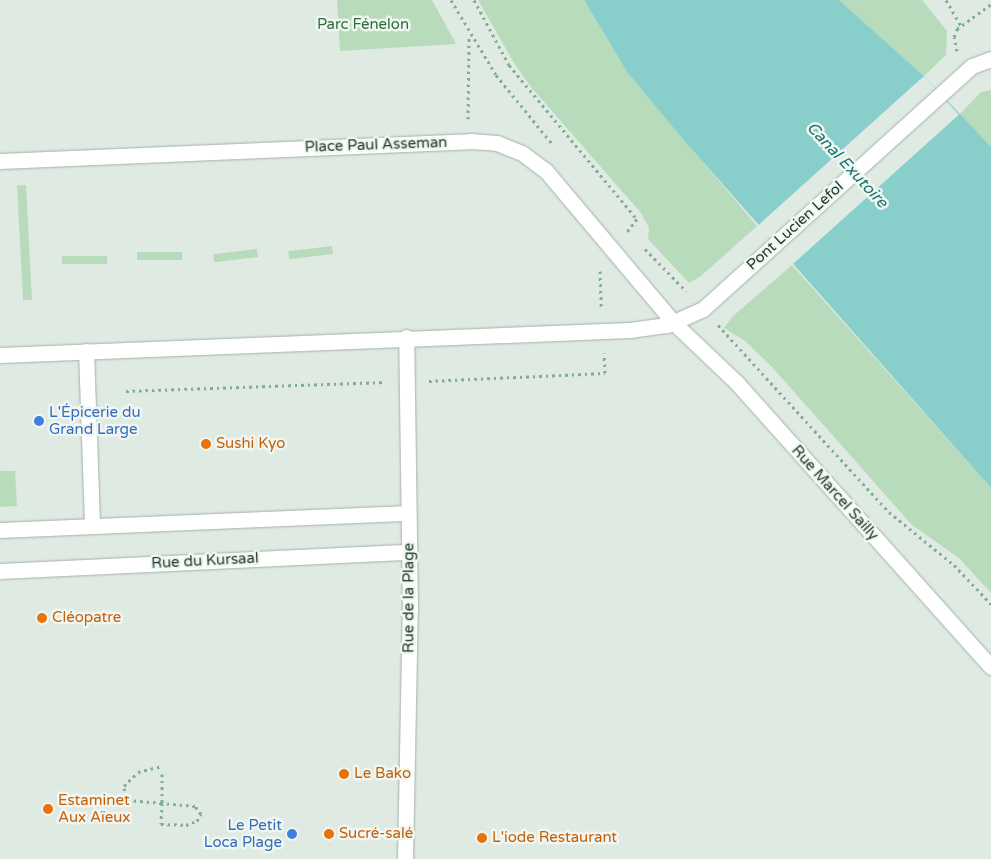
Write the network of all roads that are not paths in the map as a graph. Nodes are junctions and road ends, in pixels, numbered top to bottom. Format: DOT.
graph roads {
  1 [pos="991,59"];
  2 [pos="0,161"];
  3 [pos="674,323"];
  4 [pos="406,338"];
  5 [pos="86,351"];
  6 [pos="0,355"];
  7 [pos="409,513"];
  8 [pos="92,526"];
  9 [pos="0,530"];
  10 [pos="410,552"];
  11 [pos="0,571"];
  12 [pos="991,667"];
  13 [pos="405,859"];
  1 -- 3 [label="street, Pont Lucien Lefol"];
  2 -- 3 [label="street, Place Paul Asseman"];
  3 -- 4 [label="street"];
  3 -- 12 [label="street, Rue Marcel Sailly"];
  4 -- 5 [label="street"];
  4 -- 7 [label="street, Rue de la Plage"];
  5 -- 6 [label="street"];
  5 -- 8 [label="street"];
  7 -- 8 [label="street"];
  7 -- 10 [label="street, Rue de la Plage"];
  8 -- 9 [label="street"];
  10 -- 11 [label="street, Rue du Kursaal"];
  10 -- 13 [label="street, Rue de la Plage"];
}
